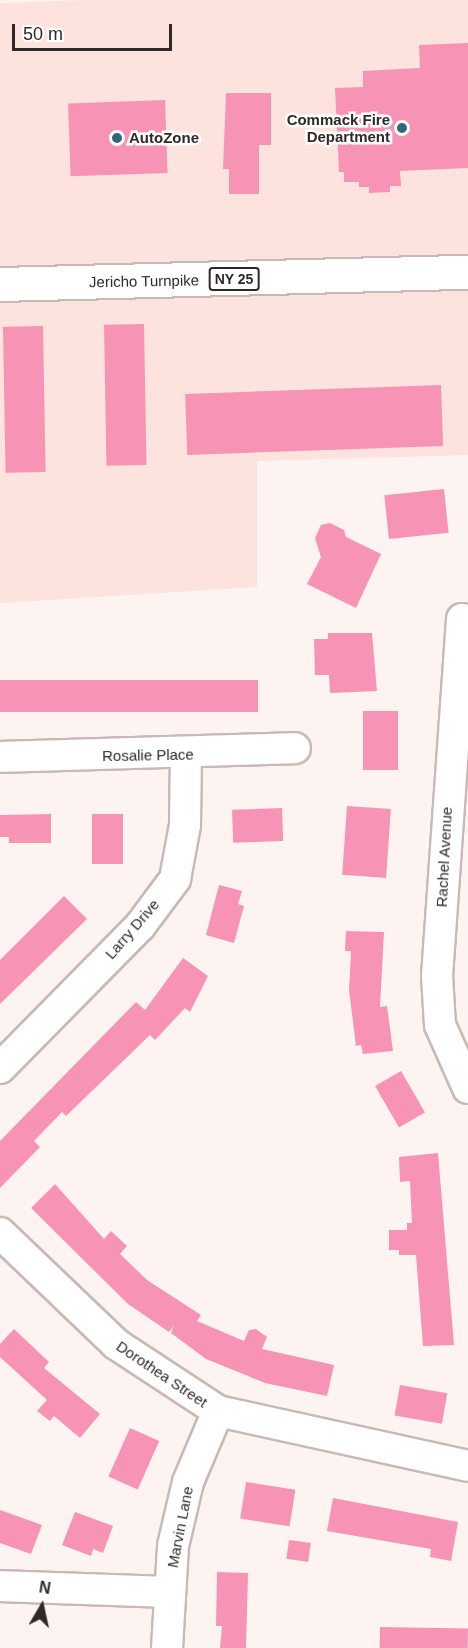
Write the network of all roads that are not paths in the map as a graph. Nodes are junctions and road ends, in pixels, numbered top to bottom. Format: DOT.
graph roads {
  1 [pos="468,272"];
  2 [pos="0,284"];
  3 [pos="462,619"];
  4 [pos="295,748"];
  5 [pos="186,754"];
  6 [pos="0,757"];
  7 [pos="0,1068"];
  8 [pos="468,1088"];
  9 [pos="0,1233"];
  10 [pos="218,1411"];
  11 [pos="468,1466"];
  12 [pos="0,1586"];
  13 [pos="168,1592"];
  14 [pos="167,1648"];
  1 -- 2 [label="main road, Jericho Turnpike / NY 25"];
  3 -- 8 [label="street, Rachel Avenue"];
  4 -- 5 [label="street, Rosalie Place"];
  5 -- 6 [label="street, Rosalie Place"];
  5 -- 7 [label="street, Larry Drive"];
  9 -- 10 [label="street, Dorothea Street"];
  10 -- 11 [label="street, Dorothea Street"];
  10 -- 13 [label="street, Marvin Lane"];
  12 -- 13 [label="street"];
  13 -- 14 [label="street, Marvin Lane"];
}
